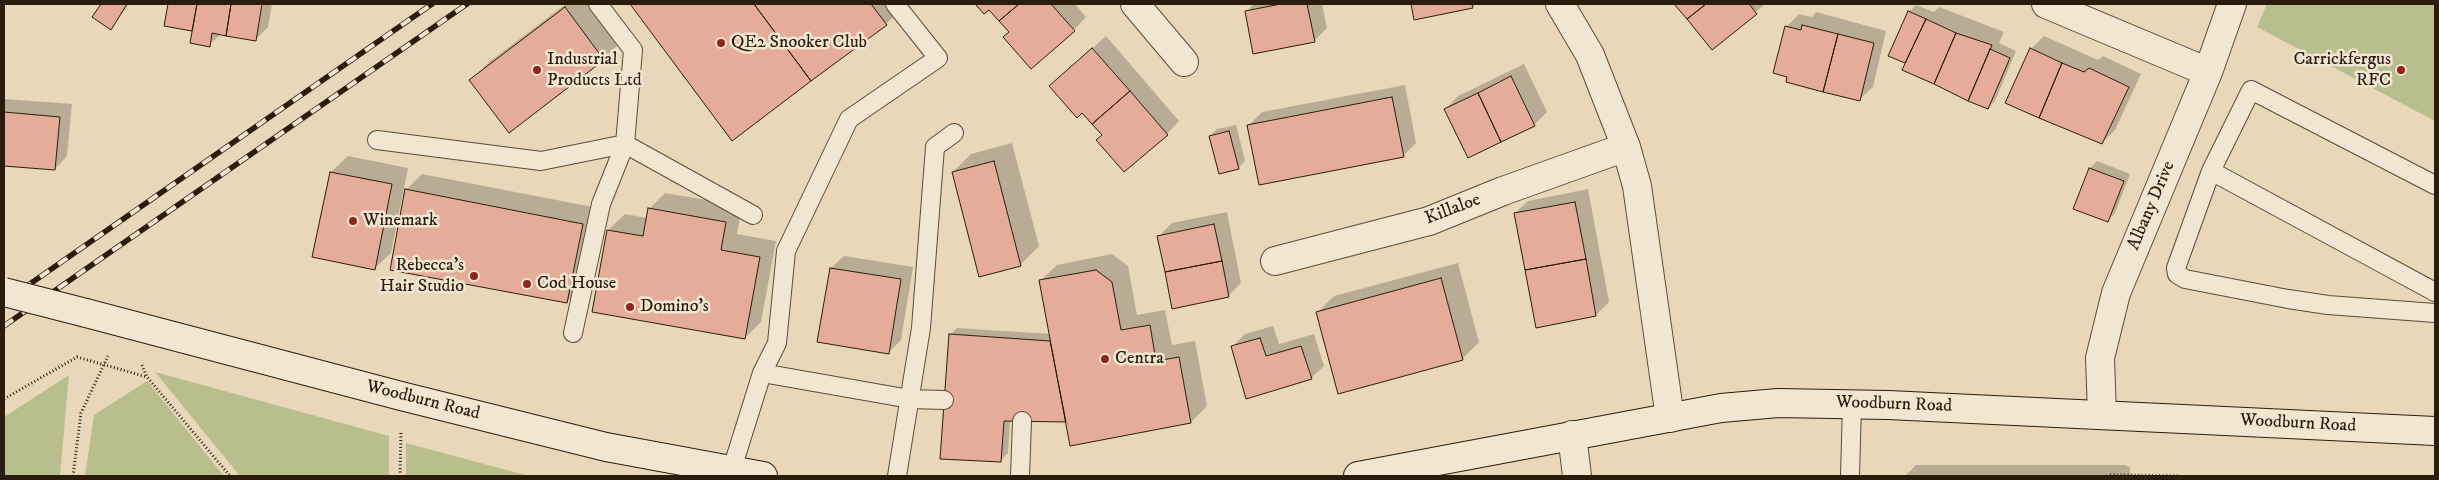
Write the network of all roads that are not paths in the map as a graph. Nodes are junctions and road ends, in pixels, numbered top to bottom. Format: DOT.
graph roads {
  1 [pos="598,4"];
  2 [pos="895,4"];
  3 [pos="1560,4"];
  4 [pos="2046,4"];
  5 [pos="2232,4"];
  6 [pos="1137,5"];
  7 [pos="1184,62"];
  8 [pos="2208,72"];
  9 [pos="954,133"];
  10 [pos="377,140"];
  11 [pos="625,144"];
  12 [pos="1626,148"];
  13 [pos="2211,171"];
  14 [pos="2435,185"];
  15 [pos="753,216"];
  16 [pos="1275,261"];
  17 [pos="4,292"];
  18 [pos="2435,292"];
  19 [pos="2435,313"];
  20 [pos="573,333"];
  21 [pos="762,373"];
  22 [pos="910,399"];
  23 [pos="944,400"];
  24 [pos="1852,404"];
  25 [pos="2102,414"];
  26 [pos="1670,418"];
  27 [pos="1022,421"];
  28 [pos="2435,431"];
  29 [pos="1572,435"];
  30 [pos="731,472"];
  31 [pos="764,476"];
  32 [pos="897,476"];
  33 [pos="1020,476"];
  34 [pos="1358,476"];
  35 [pos="1576,476"];
  36 [pos="1850,476"];
  1 -- 11 [label="lane"];
  2 -- 21 [label="lane"];
  3 -- 12 [label="street"];
  4 -- 8 [label="street"];
  5 -- 8 [label="street, Albany Drive"];
  6 -- 7 [label="street"];
  8 -- 25 [label="street, Albany Drive"];
  9 -- 22 [label="lane"];
  10 -- 11 [label="lane"];
  11 -- 15 [label="lane"];
  11 -- 20 [label="lane"];
  12 -- 16 [label="street, Killaloe"];
  12 -- 26 [label="street"];
  13 -- 14 [label="lane"];
  13 -- 18 [label="lane"];
  13 -- 19 [label="lane"];
  17 -- 30 [label="street, Woodburn Road, bridge"];
  21 -- 22 [label="lane"];
  21 -- 30 [label="lane"];
  22 -- 23 [label="lane"];
  22 -- 32 [label="lane"];
  24 -- 25 [label="street, Woodburn Road"];
  24 -- 26 [label="street, Woodburn Road"];
  24 -- 36 [label="lane"];
  25 -- 28 [label="street, Woodburn Road"];
  26 -- 29 [label="street, Woodburn Road"];
  27 -- 33 [label="lane"];
  29 -- 34 [label="street, Woodburn Road"];
  29 -- 35 [label="street"];
  30 -- 31 [label="street, Woodburn Road"];
}
